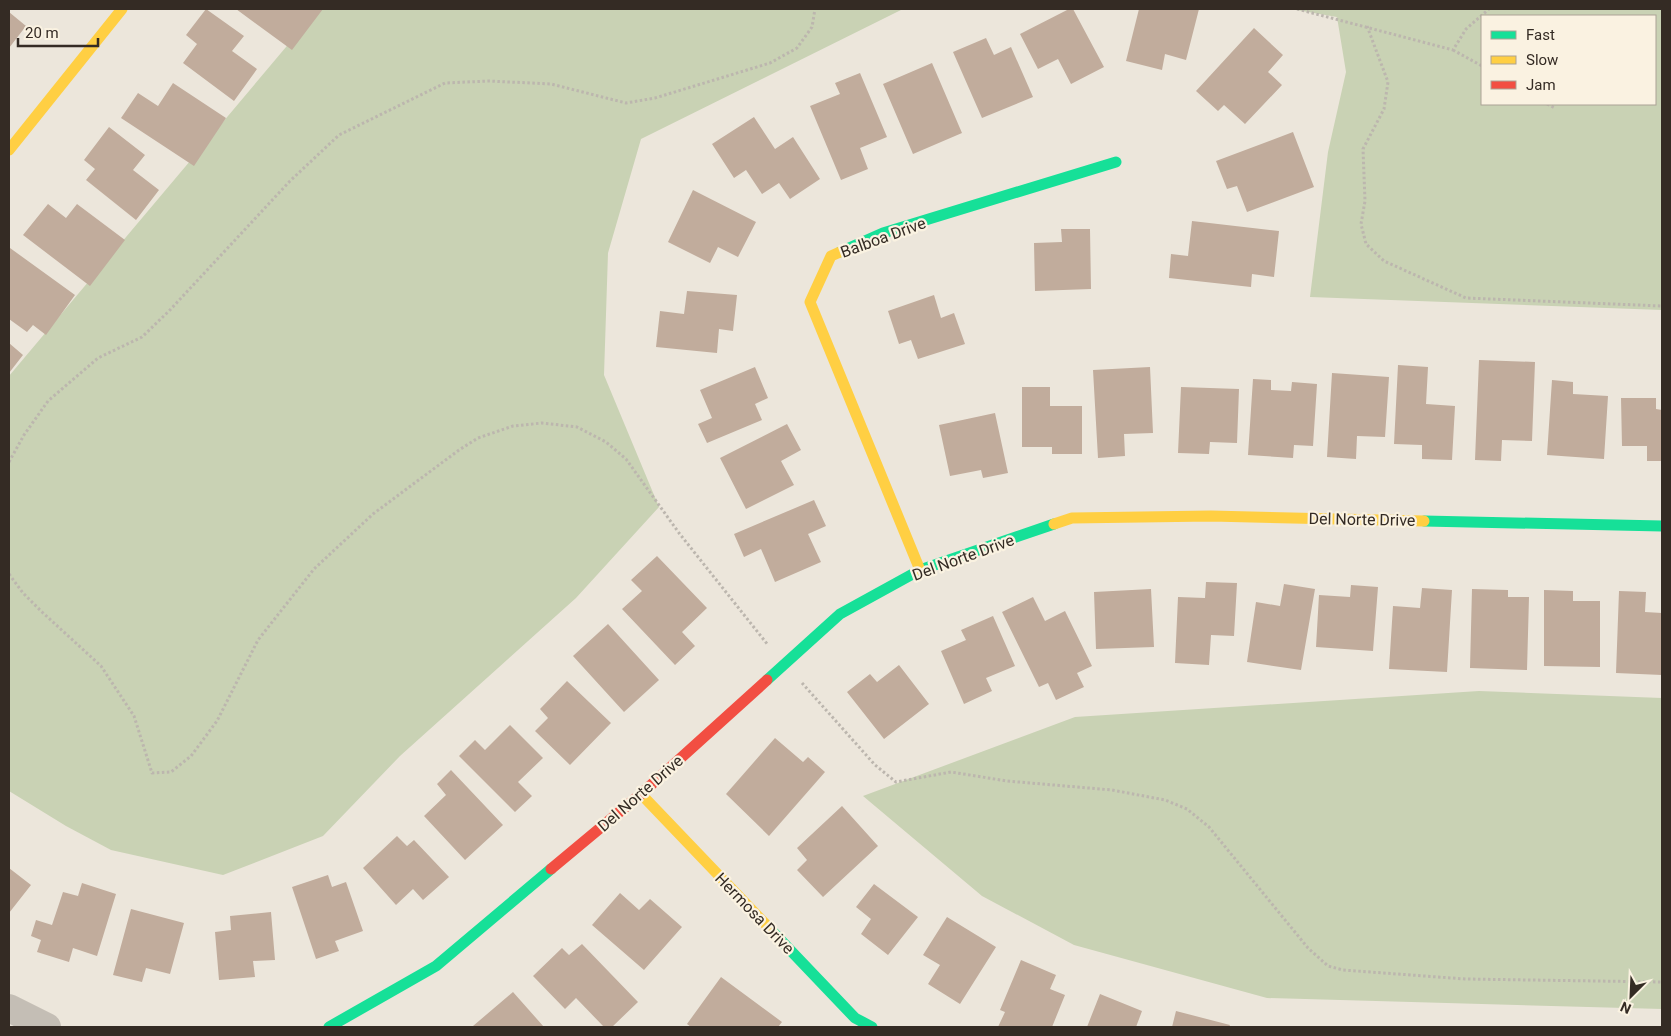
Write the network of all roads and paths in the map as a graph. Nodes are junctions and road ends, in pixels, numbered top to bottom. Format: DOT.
graph roads {
  1 [pos="122,9"];
  2 [pos="815,9"];
  3 [pos="1298,9"];
  4 [pos="1481,16"];
  5 [pos="1367,26"];
  6 [pos="1453,50"];
  7 [pos="1481,65"];
  8 [pos="1549,105"];
  9 [pos="1554,108"];
  10 [pos="9,150"];
  11 [pos="1116,162"];
  12 [pos="1662,306"];
  13 [pos="9,462"];
  14 [pos="1662,526"];
  15 [pos="920,570"];
  16 [pos="640,794"];
  17 [pos="9,1008"];
  18 [pos="859,1024"];
  19 [pos="47,1027"];
  20 [pos="329,1027"];
  1 -- 10 [label="street"];
  2 -- 13 [label="path"];
  3 -- 5 [label="path"];
  4 -- 6 [label="path"];
  5 -- 6 [label="path"];
  5 -- 12 [label="path"];
  6 -- 7 [label="path"];
  8 -- 9 [label="path"];
  11 -- 15 [label="street, Balboa Drive"];
  14 -- 15 [label="street, Del Norte Drive"];
  15 -- 16 [label="street, Del Norte Drive"];
  16 -- 18 [label="street, Hermosa Drive"];
  16 -- 20 [label="street, Del Norte Drive"];
  17 -- 19 [label="street"];
}
